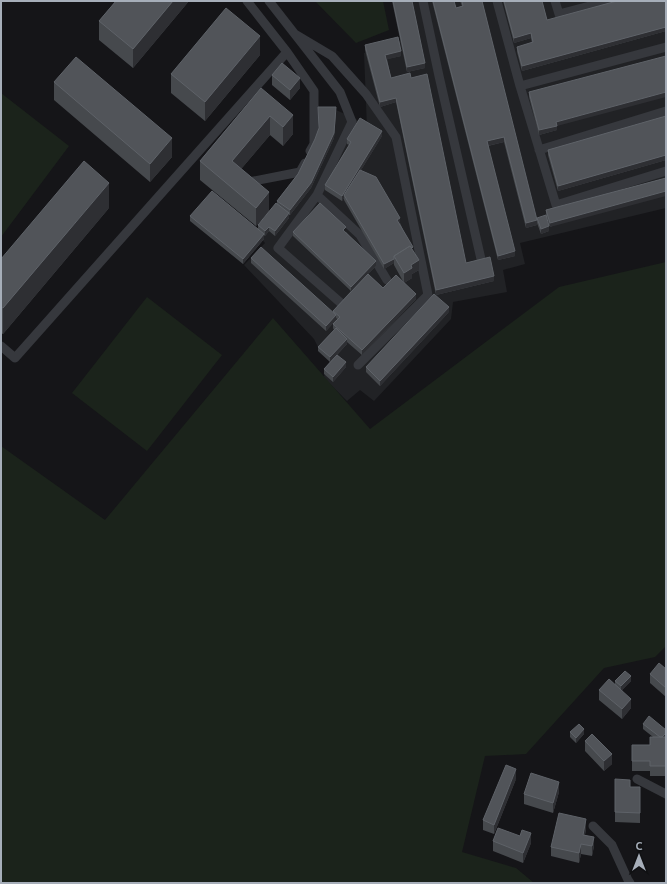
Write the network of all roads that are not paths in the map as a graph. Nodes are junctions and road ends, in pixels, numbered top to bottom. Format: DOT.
graph roads {
  1 [pos="247,1"];
  2 [pos="269,1"];
  3 [pos="423,1"];
  4 [pos="497,1"];
  5 [pos="556,1"];
  6 [pos="609,1"];
  7 [pos="295,34"];
  8 [pos="666,47"];
  9 [pos="288,52"];
  10 [pos="520,86"];
  11 [pos="666,111"];
  12 [pos="539,150"];
  13 [pos="666,170"];
  14 [pos="244,183"];
  15 [pos="317,195"];
  16 [pos="481,259"];
  17 [pos="387,280"];
  18 [pos="342,304"];
  19 [pos="1,346"];
  20 [pos="358,365"];
  21 [pos="638,779"];
  22 [pos="666,794"];
  23 [pos="593,826"];
  24 [pos="630,883"];
  1 -- 9 [label="lane"];
  2 -- 7 [label="lane"];
  3 -- 16 [label="lane"];
  4 -- 10 [label="lane"];
  5 -- 6 [label="lane"];
  7 -- 15 [label="lane"];
  7 -- 20 [label="lane"];
  8 -- 10 [label="lane"];
  9 -- 14 [label="lane"];
  9 -- 19 [label="lane"];
  10 -- 12 [label="lane"];
  11 -- 12 [label="lane"];
  12 -- 13 [label="lane"];
  15 -- 17 [label="lane"];
  15 -- 18 [label="lane"];
  21 -- 22 [label="lane"];
  23 -- 24 [label="lane"];
}
